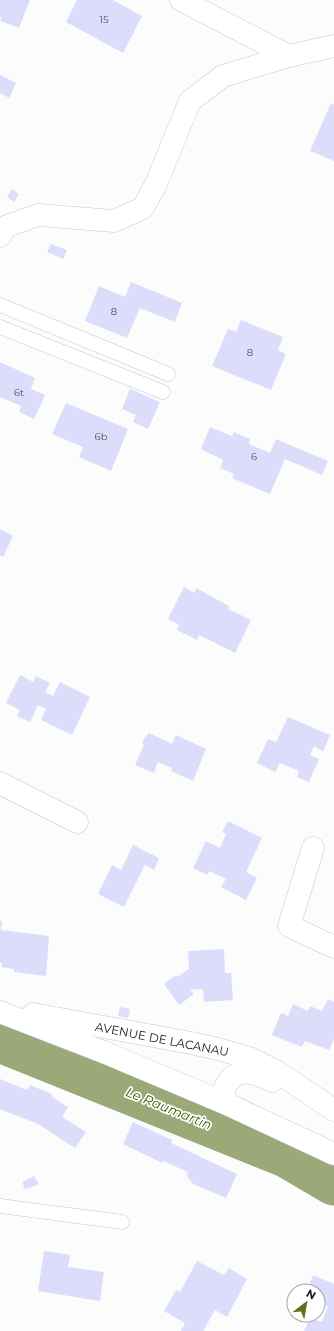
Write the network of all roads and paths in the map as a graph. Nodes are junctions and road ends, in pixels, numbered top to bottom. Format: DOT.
graph roads {
  1 [pos="181,0"];
  2 [pos="334,46"];
  3 [pos="289,56"];
  4 [pos="0,236"];
  5 [pos="0,305"];
  6 [pos="0,327"];
  7 [pos="168,374"];
  8 [pos="163,392"];
  9 [pos="0,783"];
  10 [pos="77,822"];
  11 [pos="313,848"];
  12 [pos="334,947"];
  13 [pos="0,1008"];
  14 [pos="0,1012"];
  15 [pos="227,1104"];
  16 [pos="334,1110"];
  17 [pos="334,1154"];
  18 [pos="0,1206"];
  19 [pos="122,1222"];
  1 -- 3 [label="street"];
  2 -- 3 [label="street"];
  3 -- 4 [label="street"];
  5 -- 7 [label="lane"];
  6 -- 8 [label="lane"];
  9 -- 10 [label="street"];
  11 -- 12 [label="street"];
  13 -- 16 [label="street, AVENUE DE LACANAU"];
  14 -- 15 [label="street, AVENUE DE LACANAU"];
  15 -- 16 [label="street, AVENUE DE LACANAU"];
  15 -- 17 [label="street, AVENUE DE LACANAU"];
  18 -- 19 [label="lane"];
}
